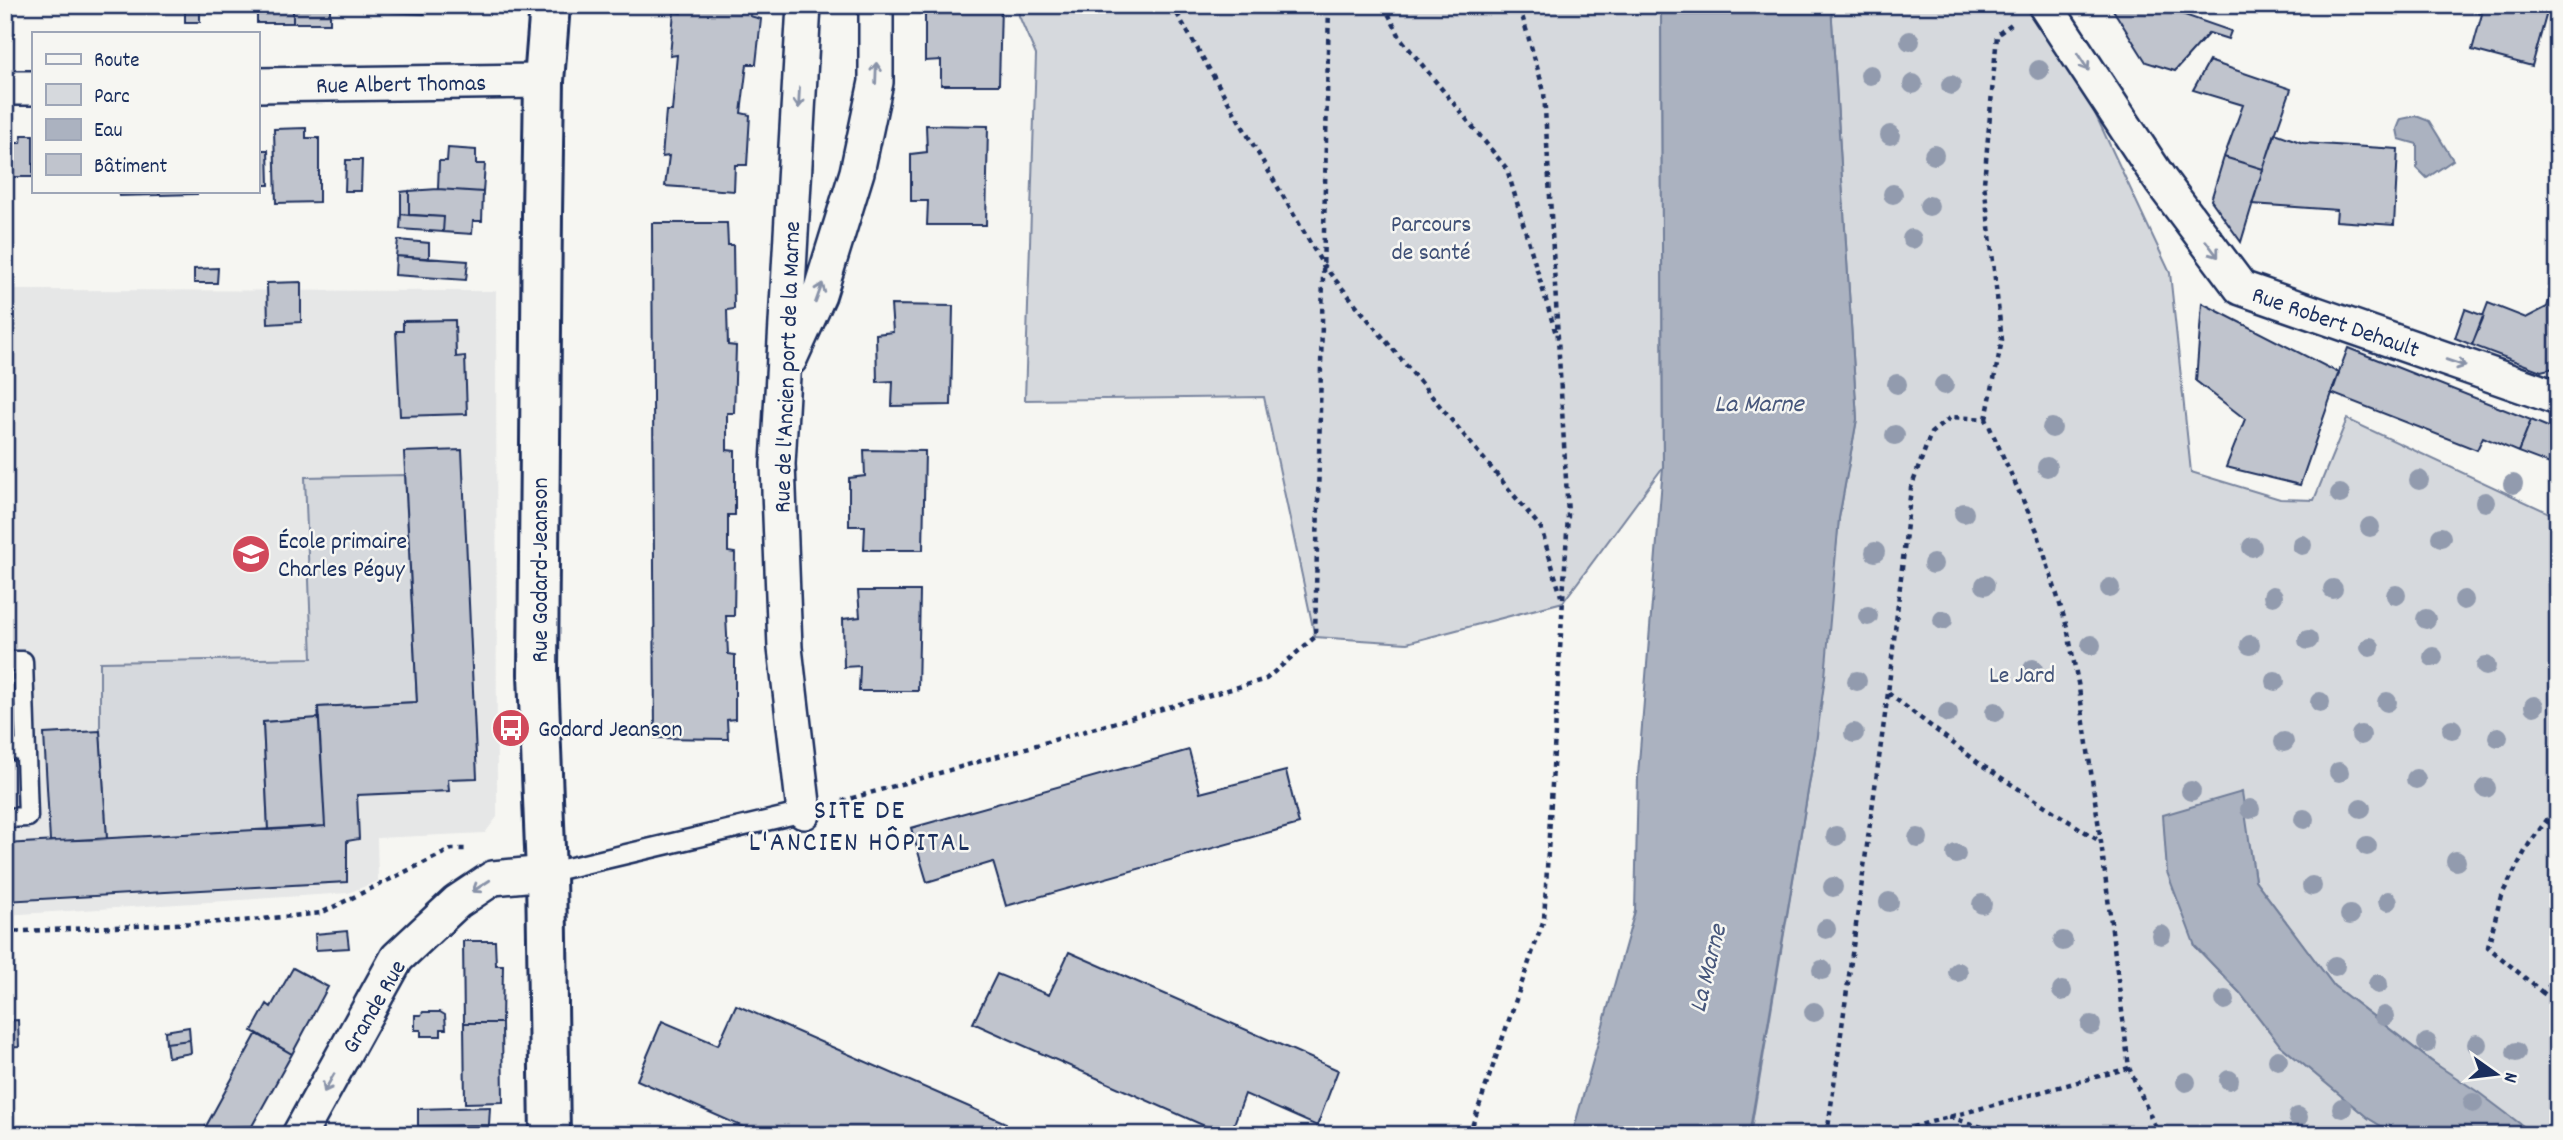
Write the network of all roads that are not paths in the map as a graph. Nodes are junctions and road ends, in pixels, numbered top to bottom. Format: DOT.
graph roads {
  1 [pos="550,5"];
  2 [pos="804,5"];
  3 [pos="876,5"];
  4 [pos="2045,5"];
  5 [pos="544,81"];
  6 [pos="259,85"];
  7 [pos="5,88"];
  8 [pos="32,88"];
  9 [pos="782,378"];
  10 [pos="2558,398"];
  11 [pos="5,661"];
  12 [pos="26,749"];
  13 [pos="5,750"];
  14 [pos="804,812"];
  15 [pos="5,818"];
  16 [pos="546,873"];
  17 [pos="299,1135"];
  18 [pos="550,1135"];
  1 -- 5 [label="street, Rue Godard-Jeanson"];
  2 -- 9 [label="street, Rue de l'Ancien port de la Marne, one-way"];
  9 -- 3 [label="street, one-way"];
  4 -- 10 [label="street, Rue Robert Dehault, one-way"];
  5 -- 6 [label="street, Rue Albert Thomas"];
  5 -- 16 [label="street, Rue Godard-Jeanson"];
  7 -- 8 [label="street"];
  9 -- 14 [label="street, Rue de l'Ancien port de la Marne"];
  11 -- 12 [label="lane"];
  12 -- 13 [label="lane"];
  12 -- 15 [label="lane"];
  14 -- 16 [label="lane"];
  16 -- 17 [label="street, Grande Rue, one-way"];
  16 -- 18 [label="street, Rue Godard-Jeanson"];
}
